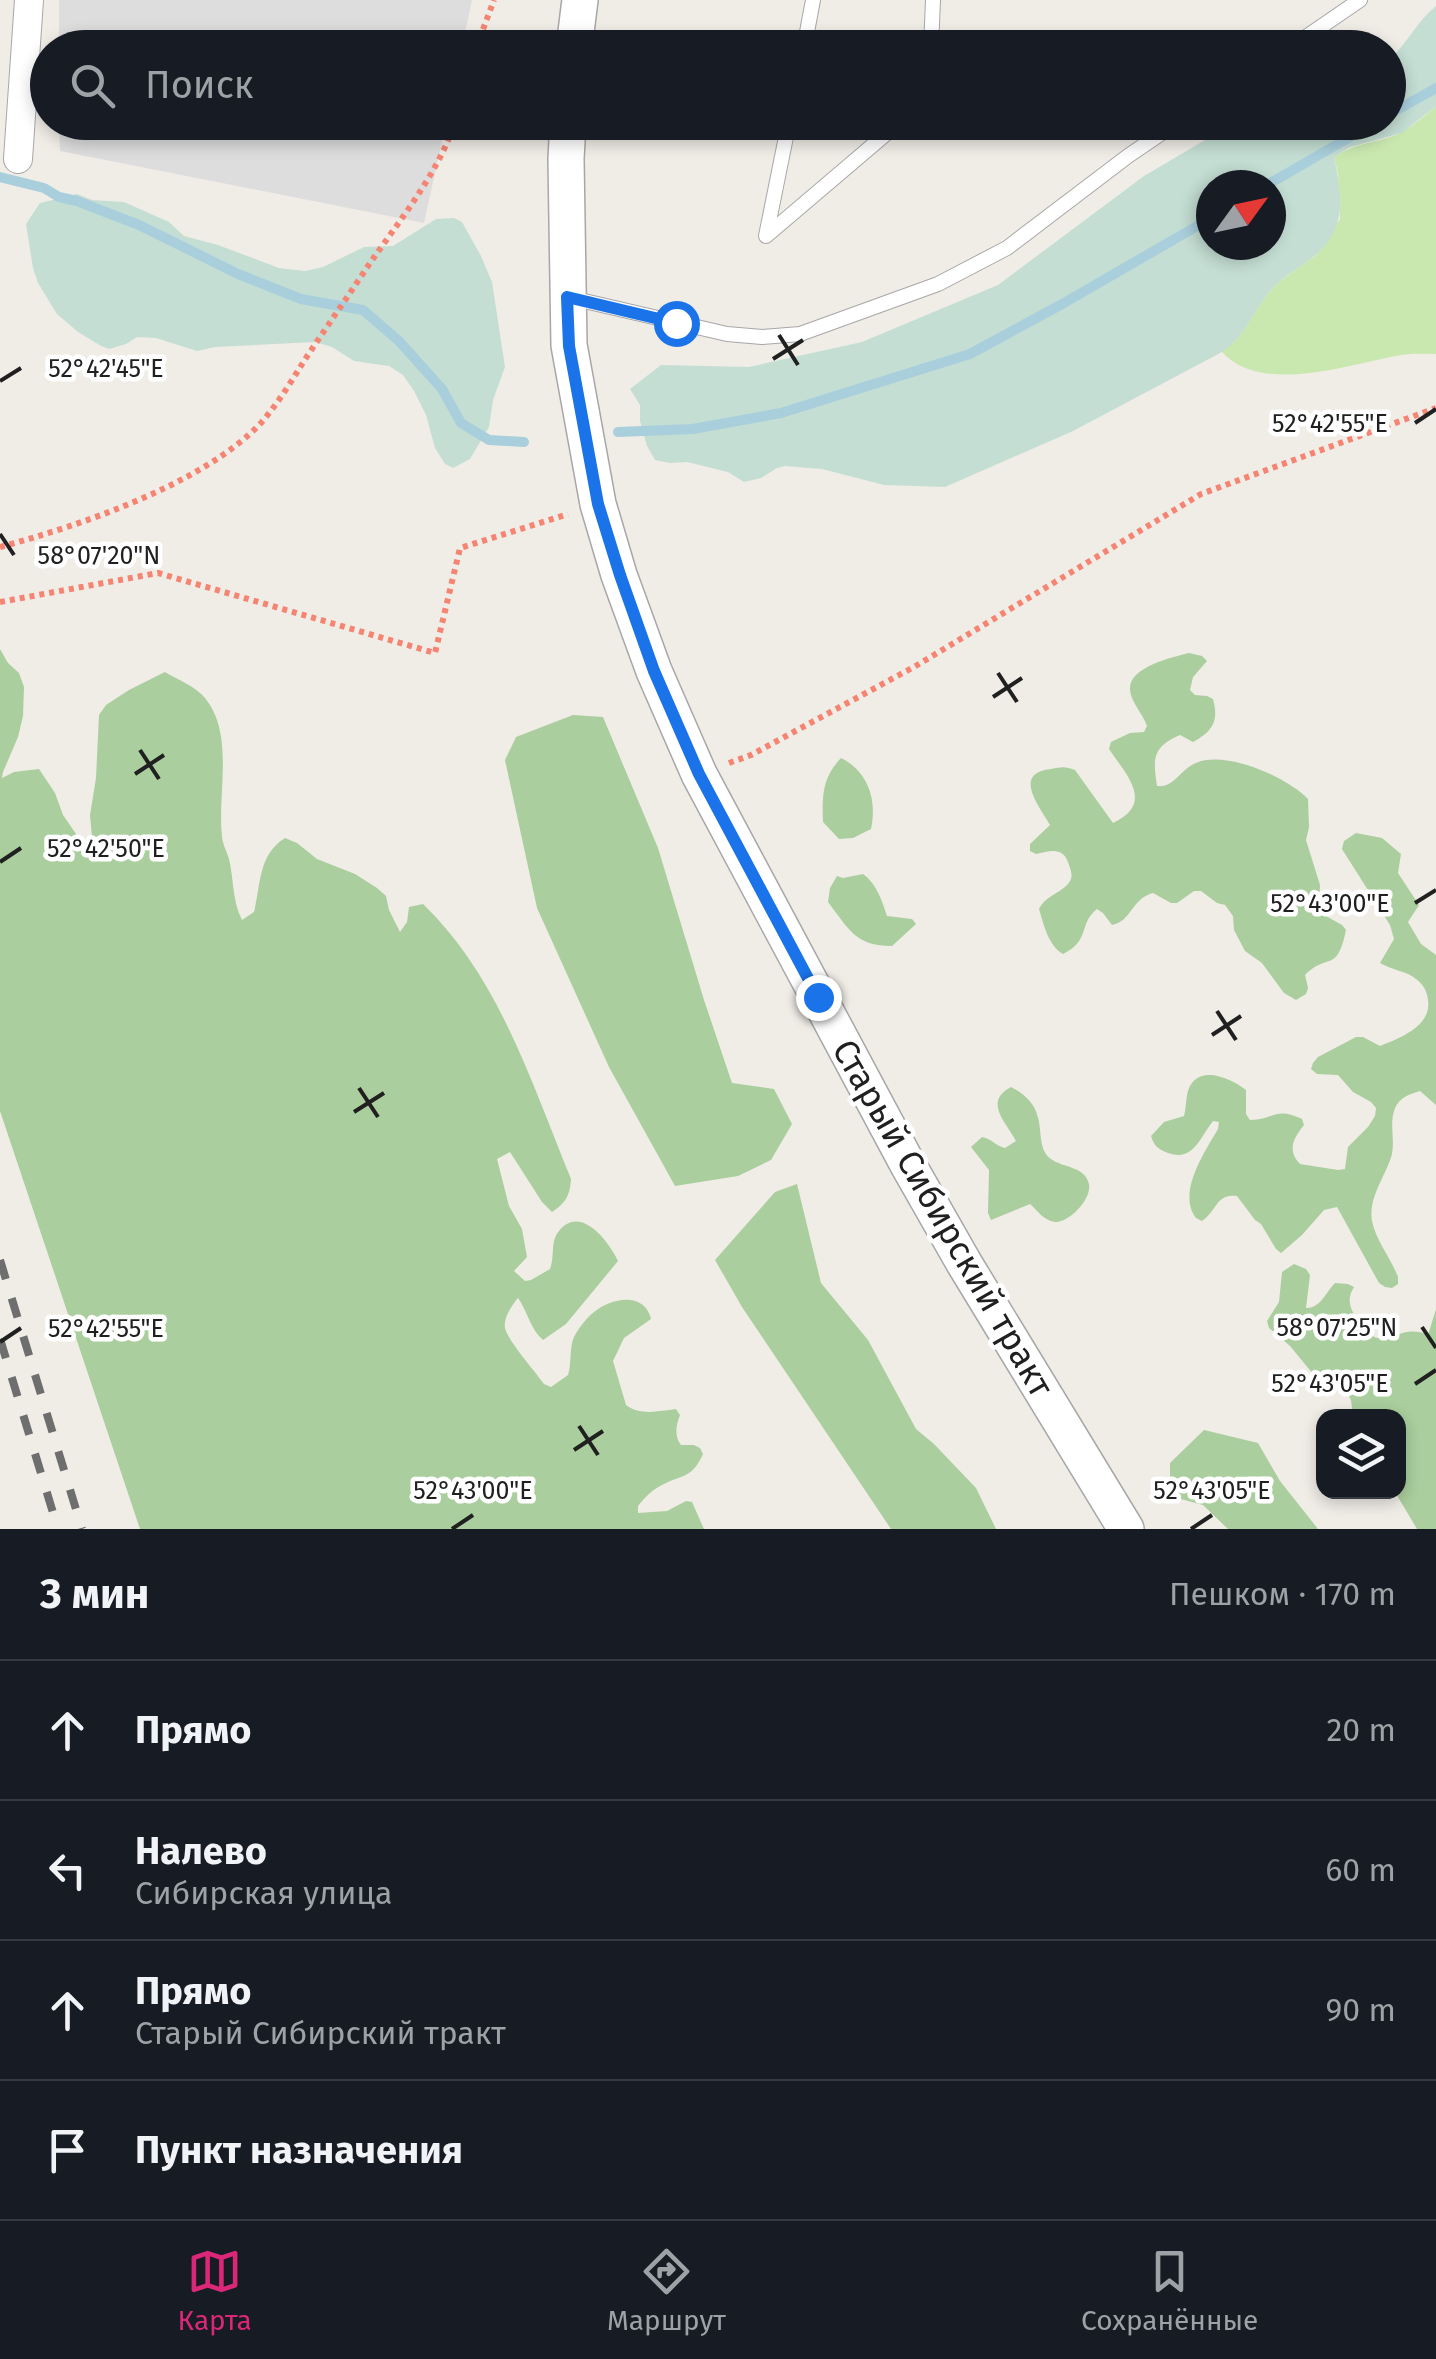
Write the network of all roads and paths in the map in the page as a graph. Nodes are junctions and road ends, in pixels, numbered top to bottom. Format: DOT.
graph roads {
  1 [pos="29,0"];
  2 [pos="494,0"];
  3 [pos="580,0"];
  4 [pos="814,0"];
  5 [pos="933,0"];
  6 [pos="1360,0"];
  7 [pos="483,30"];
  8 [pos="576,30"];
  9 [pos="808,30"];
  10 [pos="932,30"];
  11 [pos="1316,30"];
  12 [pos="449,140"];
  13 [pos="567,140"];
  14 [pos="785,140"];
  15 [pos="879,140"];
  16 [pos="1152,140"];
  17 [pos="18,159"];
  18 [pos="567,297"];
  19 [pos="1436,408"];
  20 [pos="598,504"];
  21 [pos="0,547"];
  22 [pos="0,602"];
  23 [pos="699,774"];
  24 [pos="1126,1529"];
  1 -- 17 [label="street"];
  2 -- 7 [label="path"];
  3 -- 8 [label="street"];
  4 -- 9 [label="lane"];
  5 -- 10 [label="lane"];
  6 -- 11 [label="lane"];
  12 -- 21 [label="path"];
  13 -- 18 [label="street, Старый Сибирский тракт"];
  14 -- 15 [label="lane"];
  16 -- 18 [label="lane"];
  18 -- 20 [label="street, Старый Сибирский тракт"];
  19 -- 23 [label="path"];
  20 -- 22 [label="path"];
  20 -- 23 [label="street, Старый Сибирский тракт"];
  23 -- 24 [label="street, Старый Сибирский тракт"];
}
